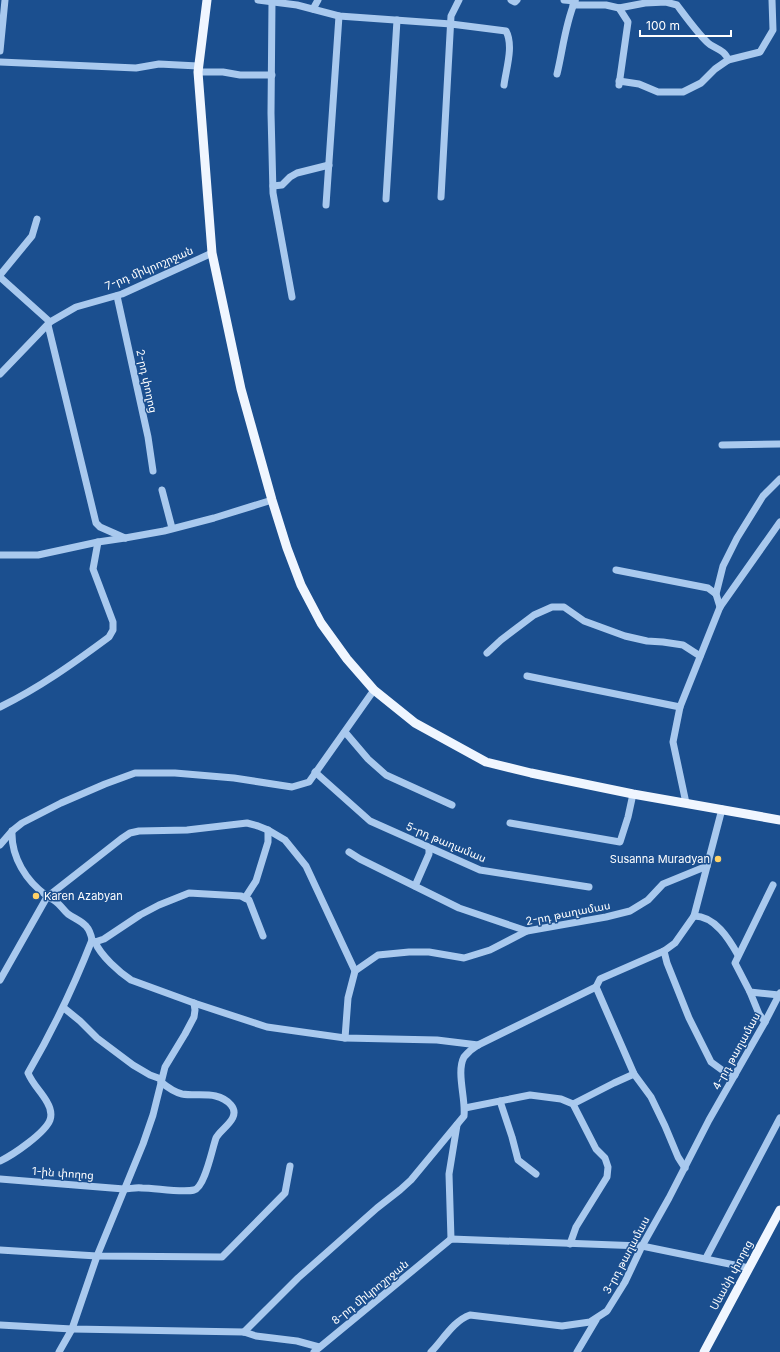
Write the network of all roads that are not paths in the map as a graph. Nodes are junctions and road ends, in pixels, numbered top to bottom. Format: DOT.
graph roads {
  1 [pos="5,0"];
  2 [pos="207,0"];
  3 [pos="258,0"];
  4 [pos="318,0"];
  5 [pos="459,0"];
  6 [pos="511,0"];
  7 [pos="517,0"];
  8 [pos="564,0"];
  9 [pos="772,0"];
  10 [pos="673,1"];
  11 [pos="272,2"];
  12 [pos="575,2"];
  13 [pos="619,8"];
  14 [pos="313,9"];
  15 [pos="339,16"];
  16 [pos="397,20"];
  17 [pos="451,24"];
  18 [pos="0,51"];
  19 [pos="728,60"];
  20 [pos="0,62"];
  21 [pos="198,69"];
  22 [pos="557,74"];
  23 [pos="272,76"];
  24 [pos="504,85"];
  25 [pos="329,165"];
  26 [pos="273,186"];
  27 [pos="441,197"];
  28 [pos="386,199"];
  29 [pos="326,204"];
  30 [pos="38,219"];
  31 [pos="212,253"];
  32 [pos="0,276"];
  33 [pos="117,296"];
  34 [pos="292,297"];
  35 [pos="49,324"];
  36 [pos="0,374"];
  37 [pos="780,444"];
  38 [pos="722,445"];
  39 [pos="153,472"];
  40 [pos="780,479"];
  41 [pos="162,490"];
  42 [pos="272,500"];
  43 [pos="780,522"];
  44 [pos="172,528"];
  45 [pos="125,538"];
  46 [pos="98,542"];
  47 [pos="0,555"];
  48 [pos="616,570"];
  49 [pos="716,594"];
  50 [pos="720,607"];
  51 [pos="487,653"];
  52 [pos="700,656"];
  53 [pos="527,676"];
  54 [pos="374,690"];
  55 [pos="0,707"];
  56 [pos="680,707"];
  57 [pos="345,732"];
  58 [pos="315,772"];
  59 [pos="632,794"];
  60 [pos="686,803"];
  61 [pos="452,805"];
  62 [pos="722,809"];
  63 [pos="780,820"];
  64 [pos="510,823"];
  65 [pos="268,830"];
  66 [pos="12,831"];
  67 [pos="0,845"];
  68 [pos="429,847"];
  69 [pos="349,852"];
  70 [pos="707,866"];
  71 [pos="773,885"];
  72 [pos="415,886"];
  73 [pos="589,887"];
  74 [pos="47,897"];
  75 [pos="245,898"];
  76 [pos="694,916"];
  77 [pos="527,931"];
  78 [pos="263,936"];
  79 [pos="94,941"];
  80 [pos="664,952"];
  81 [pos="738,956"];
  82 [pos="355,971"];
  83 [pos="0,980"];
  84 [pos="596,987"];
  85 [pos="750,992"];
  86 [pos="779,994"];
  87 [pos="194,1003"];
  88 [pos="64,1008"];
  89 [pos="765,1022"];
  90 [pos="345,1038"];
  91 [pos="478,1045"];
  92 [pos="634,1074"];
  93 [pos="735,1075"];
  94 [pos="161,1080"];
  95 [pos="500,1101"];
  96 [pos="573,1104"];
  97 [pos="465,1108"];
  98 [pos="780,1118"];
  99 [pos="710,1120"];
  100 [pos="457,1125"];
  101 [pos="0,1161"];
  102 [pos="290,1166"];
  103 [pos="685,1168"];
  104 [pos="536,1174"];
  105 [pos="0,1180"];
  106 [pos="124,1189"];
  107 [pos="780,1210"];
  108 [pos="451,1239"];
  109 [pos="570,1244"];
  110 [pos="642,1246"];
  111 [pos="0,1250"];
  112 [pos="98,1256"];
  113 [pos="706,1258"];
  114 [pos="749,1268"];
  115 [pos="596,1319"];
  116 [pos="0,1325"];
  117 [pos="72,1329"];
  118 [pos="244,1332"];
  119 [pos="316,1350"];
  120 [pos="59,1352"];
  121 [pos="431,1352"];
  122 [pos="577,1352"];
  123 [pos="704,1352"];
  1 -- 18 [label="street"];
  2 -- 21 [label="main road"];
  3 -- 11 [label="street"];
  4 -- 14 [label="street"];
  5 -- 17 [label="street"];
  6 -- 7 [label="street"];
  8 -- 12 [label="street"];
  9 -- 19 [label="street"];
  10 -- 13 [label="street"];
  10 -- 19 [label="street"];
  11 -- 14 [label="street"];
  11 -- 23 [label="street"];
  12 -- 13 [label="street"];
  12 -- 22 [label="street"];
  13 -- 19 [label="street"];
  14 -- 15 [label="street"];
  15 -- 16 [label="street"];
  15 -- 25 [label="street"];
  16 -- 17 [label="street"];
  16 -- 28 [label="street"];
  17 -- 24 [label="street"];
  17 -- 27 [label="street"];
  20 -- 21 [label="street"];
  21 -- 23 [label="street"];
  21 -- 31 [label="main road"];
  23 -- 26 [label="street"];
  25 -- 26 [label="street"];
  25 -- 29 [label="street"];
  26 -- 34 [label="street"];
  30 -- 32 [label="street"];
  31 -- 33 [label="street, 7-րդ միկրոշրջան"];
  31 -- 42 [label="main road"];
  32 -- 35 [label="street"];
  33 -- 35 [label="street, 7-րդ միկրոշրջան"];
  33 -- 39 [label="street, 2-րդ փողոց"];
  35 -- 36 [label="street, 7-րդ միկրոշրջան"];
  35 -- 45 [label="street"];
  37 -- 38 [label="street"];
  40 -- 49 [label="street"];
  41 -- 44 [label="street"];
  42 -- 44 [label="street"];
  42 -- 54 [label="main road"];
  43 -- 50 [label="street"];
  44 -- 45 [label="street"];
  45 -- 46 [label="street"];
  46 -- 47 [label="street"];
  46 -- 55 [label="street"];
  48 -- 49 [label="street"];
  49 -- 50 [label="street"];
  50 -- 52 [label="street"];
  51 -- 52 [label="street"];
  52 -- 56 [label="street"];
  53 -- 56 [label="street"];
  54 -- 57 [label="street"];
  54 -- 59 [label="main road"];
  56 -- 60 [label="street"];
  57 -- 58 [label="street"];
  57 -- 61 [label="street"];
  58 -- 66 [label="street"];
  58 -- 68 [label="street, 5-րդ թաղամաս"];
  59 -- 60 [label="main road"];
  59 -- 64 [label="street"];
  60 -- 62 [label="main road"];
  62 -- 63 [label="main road"];
  62 -- 70 [label="street"];
  65 -- 74 [label="street"];
  65 -- 75 [label="street"];
  65 -- 82 [label="street"];
  66 -- 67 [label="street"];
  66 -- 74 [label="street"];
  68 -- 72 [label="street"];
  68 -- 73 [label="street, 5-րդ թաղամաս"];
  69 -- 72 [label="street"];
  70 -- 76 [label="street"];
  70 -- 77 [label="street, 2-րդ թաղամաս"];
  71 -- 81 [label="street"];
  72 -- 77 [label="street"];
  74 -- 79 [label="street"];
  74 -- 83 [label="street"];
  75 -- 78 [label="street"];
  75 -- 79 [label="street"];
  76 -- 80 [label="street"];
  76 -- 81 [label="street"];
  77 -- 82 [label="street, 2-րդ թաղամաս"];
  79 -- 87 [label="street"];
  79 -- 88 [label="street"];
  80 -- 84 [label="street"];
  80 -- 93 [label="street"];
  81 -- 85 [label="street"];
  82 -- 90 [label="street"];
  84 -- 91 [label="street"];
  84 -- 92 [label="street"];
  85 -- 86 [label="street"];
  85 -- 89 [label="street"];
  86 -- 89 [label="street, 4-րդ թաղամաս"];
  87 -- 90 [label="street"];
  87 -- 94 [label="street"];
  88 -- 94 [label="street"];
  88 -- 101 [label="street"];
  89 -- 93 [label="street, 4-րդ թաղամաս"];
  90 -- 91 [label="street"];
  91 -- 97 [label="street"];
  92 -- 96 [label="street"];
  92 -- 103 [label="street"];
  93 -- 99 [label="street, 4-րդ թաղամաս"];
  94 -- 106 [label="street"];
  94 -- 106 [label="street, 1-ին փողոց"];
  95 -- 96 [label="street"];
  95 -- 97 [label="street"];
  95 -- 104 [label="street"];
  96 -- 109 [label="street"];
  97 -- 100 [label="street"];
  98 -- 113 [label="street"];
  99 -- 103 [label="street, 3-րդ թաղամաս"];
  100 -- 108 [label="street"];
  100 -- 118 [label="street"];
  102 -- 112 [label="street"];
  103 -- 110 [label="street, 3-րդ թաղամաս"];
  105 -- 106 [label="street, 1-ին փողոց"];
  106 -- 112 [label="street"];
  107 -- 114 [label="main road, Սևանի փողոց"];
  108 -- 109 [label="street"];
  108 -- 119 [label="street, 8-րդ միկրոշրջան"];
  109 -- 110 [label="street"];
  110 -- 113 [label="street"];
  110 -- 115 [label="street, 3-րդ թաղամաս"];
  111 -- 112 [label="street"];
  112 -- 117 [label="street"];
  113 -- 114 [label="street"];
  114 -- 123 [label="main road, Սևանի փողոց"];
  115 -- 121 [label="street, 3-րդ թաղամաս"];
  115 -- 122 [label="street"];
  116 -- 117 [label="street, 8-րդ միկրոշրջան"];
  117 -- 118 [label="street, 8-րդ միկրոշրջան"];
  117 -- 120 [label="street"];
  118 -- 119 [label="street, 8-րդ միկրոշրջան"];
}
